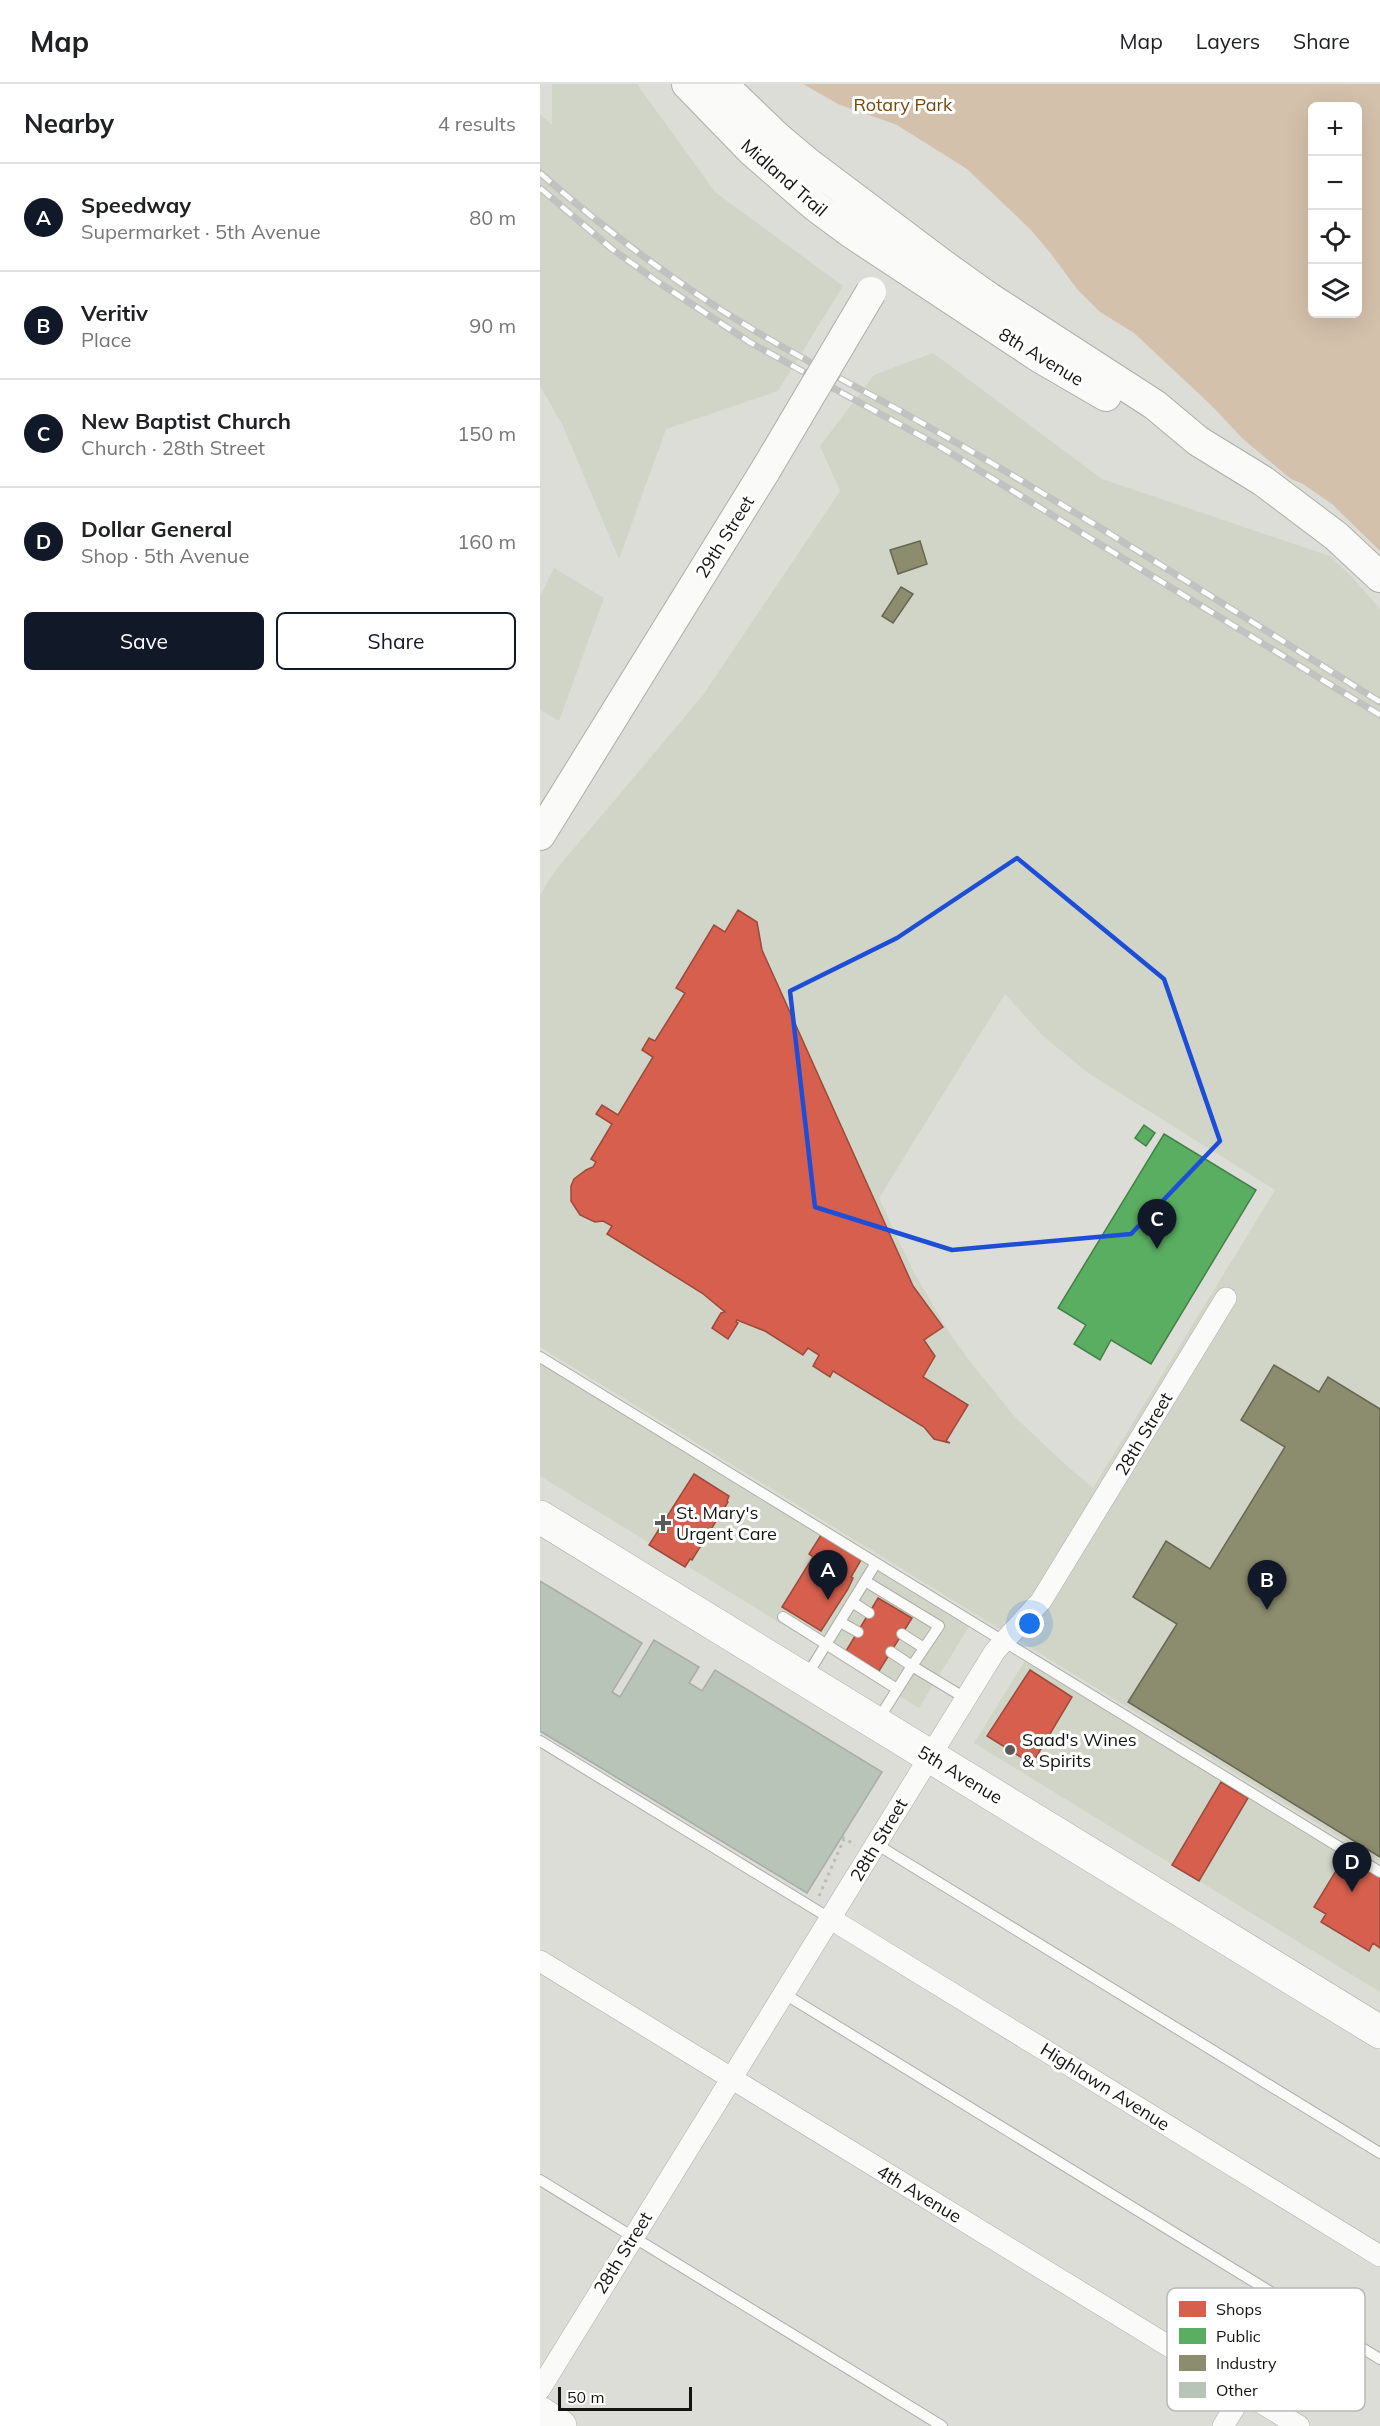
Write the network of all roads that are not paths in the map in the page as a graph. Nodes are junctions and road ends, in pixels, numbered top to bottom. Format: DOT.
graph roads {
  1 [pos="687,84"];
  2 [pos="722,84"];
  3 [pos="899,248"];
  4 [pos="1380,577"];
  5 [pos="540,835"];
  6 [pos="1226,1298"];
  7 [pos="540,1357"];
  8 [pos="540,1517"];
  9 [pos="876,1563"];
  10 [pos="865,1581"];
  11 [pos="852,1602"];
  12 [pos="944,1604"];
  13 [pos="869,1613"];
  14 [pos="783,1617"];
  15 [pos="840,1622"];
  16 [pos="933,1623"];
  17 [pos="858,1632"];
  18 [pos="902,1634"];
  19 [pos="1004,1640"];
  20 [pos="826,1643"];
  21 [pos="924,1648"];
  22 [pos="891,1653"];
  23 [pos="912,1666"];
  24 [pos="805,1680"];
  25 [pos="897,1689"];
  26 [pos="965,1698"];
  27 [pos="876,1723"];
  28 [pos="540,1741"];
  29 [pos="930,1756"];
  30 [pos="876,1844"];
  31 [pos="1380,1872"];
  32 [pos="826,1910"];
  33 [pos="540,1961"];
  34 [pos="783,1994"];
  35 [pos="1380,2032"];
  36 [pos="730,2078"];
  37 [pos="1380,2153"];
  38 [pos="540,2180"];
  39 [pos="633,2237"];
  40 [pos="1380,2256"];
  41 [pos="1264,2288"];
  42 [pos="1167,2345"];
  43 [pos="1365,2350"];
  44 [pos="1380,2359"];
  45 [pos="540,2389"];
  46 [pos="1232,2411"];
  47 [pos="1275,2411"];
  48 [pos="540,2413"];
  49 [pos="560,2426"];
  50 [pos="942,2426"];
  51 [pos="1223,2426"];
  52 [pos="1299,2426"];
  1 -- 3 [label="main road, Midland Trail"];
  2 -- 3 [label="main road, Midland Trail"];
  3 -- 4 [label="main road, 8th Avenue"];
  3 -- 5 [label="main road, 29th Street, bridge"];
  6 -- 19 [label="street, 28th Street"];
  7 -- 9 [label="lane"];
  8 -- 24 [label="main road, 5th Avenue"];
  9 -- 10 [label="lane"];
  9 -- 12 [label="lane"];
  10 -- 11 [label="lane"];
  10 -- 16 [label="lane"];
  11 -- 13 [label="lane"];
  11 -- 15 [label="lane"];
  12 -- 16 [label="lane"];
  12 -- 19 [label="lane"];
  14 -- 20 [label="lane"];
  15 -- 17 [label="lane"];
  15 -- 20 [label="lane"];
  16 -- 21 [label="lane"];
  18 -- 21 [label="lane"];
  19 -- 26 [label="street, 28th Street"];
  19 -- 31 [label="lane"];
  20 -- 24 [label="lane"];
  20 -- 25 [label="lane"];
  21 -- 23 [label="lane"];
  22 -- 23 [label="lane"];
  23 -- 25 [label="lane"];
  23 -- 26 [label="lane"];
  24 -- 27 [label="main road, 5th Avenue"];
  25 -- 27 [label="lane"];
  26 -- 29 [label="street, 28th Street"];
  27 -- 29 [label="main road, 5th Avenue"];
  28 -- 32 [label="lane"];
  29 -- 30 [label="street, 28th Street"];
  29 -- 35 [label="main road, 5th Avenue"];
  30 -- 32 [label="street, 28th Street"];
  30 -- 37 [label="lane"];
  32 -- 34 [label="street, 28th Street"];
  32 -- 40 [label="street, Highlawn Avenue"];
  33 -- 36 [label="street, 4th Avenue"];
  34 -- 36 [label="street, 28th Street"];
  34 -- 41 [label="lane"];
  36 -- 39 [label="street, 28th Street"];
  36 -- 42 [label="street, 4th Avenue"];
  38 -- 39 [label="lane"];
  39 -- 45 [label="street, 28th Street"];
  39 -- 50 [label="lane"];
  43 -- 44 [label="lane"];
  46 -- 51 [label="street"];
  47 -- 52 [label="street, 4th Avenue"];
  48 -- 49 [label="main road"];
}
